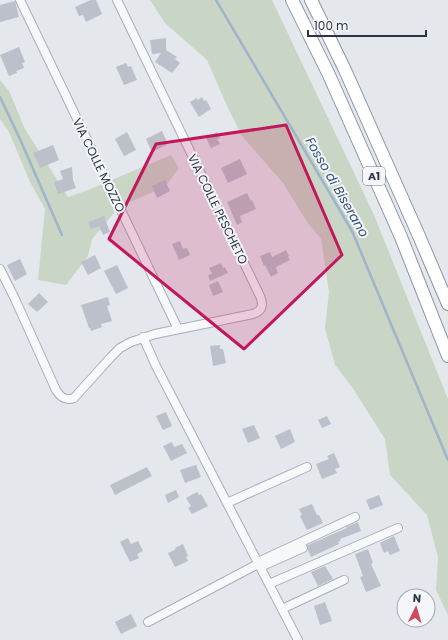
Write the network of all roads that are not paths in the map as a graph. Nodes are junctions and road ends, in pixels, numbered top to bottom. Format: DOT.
graph roads {
  1 [pos="20,0"];
  2 [pos="117,0"];
  3 [pos="292,0"];
  4 [pos="311,0"];
  5 [pos="0,269"];
  6 [pos="448,304"];
  7 [pos="178,329"];
  8 [pos="143,337"];
  9 [pos="448,356"];
  10 [pos="307,467"];
  11 [pos="227,503"];
  12 [pos="355,517"];
  13 [pos="398,528"];
  14 [pos="303,548"];
  15 [pos="259,564"];
  16 [pos="344,580"];
  17 [pos="269,584"];
  18 [pos="282,609"];
  19 [pos="148,622"];
  20 [pos="298,640"];
  1 -- 7 [label="street, VIA COLLE MOZZO"];
  2 -- 7 [label="street, VIA COLLE PESCHETO"];
  3 -- 9 [label="highway, A1"];
  4 -- 6 [label="highway, A1"];
  5 -- 8 [label="street, VIA COLLE PESCHETO"];
  7 -- 8 [label="street, VIA COLLE PESCHETO"];
  8 -- 11 [label="street"];
  10 -- 11 [label="street"];
  11 -- 15 [label="street"];
  12 -- 15 [label="street"];
  13 -- 17 [label="street"];
  14 -- 15 [label="street"];
  15 -- 17 [label="street"];
  15 -- 19 [label="street"];
  16 -- 18 [label="street"];
  17 -- 18 [label="street"];
  18 -- 20 [label="street"];
}
